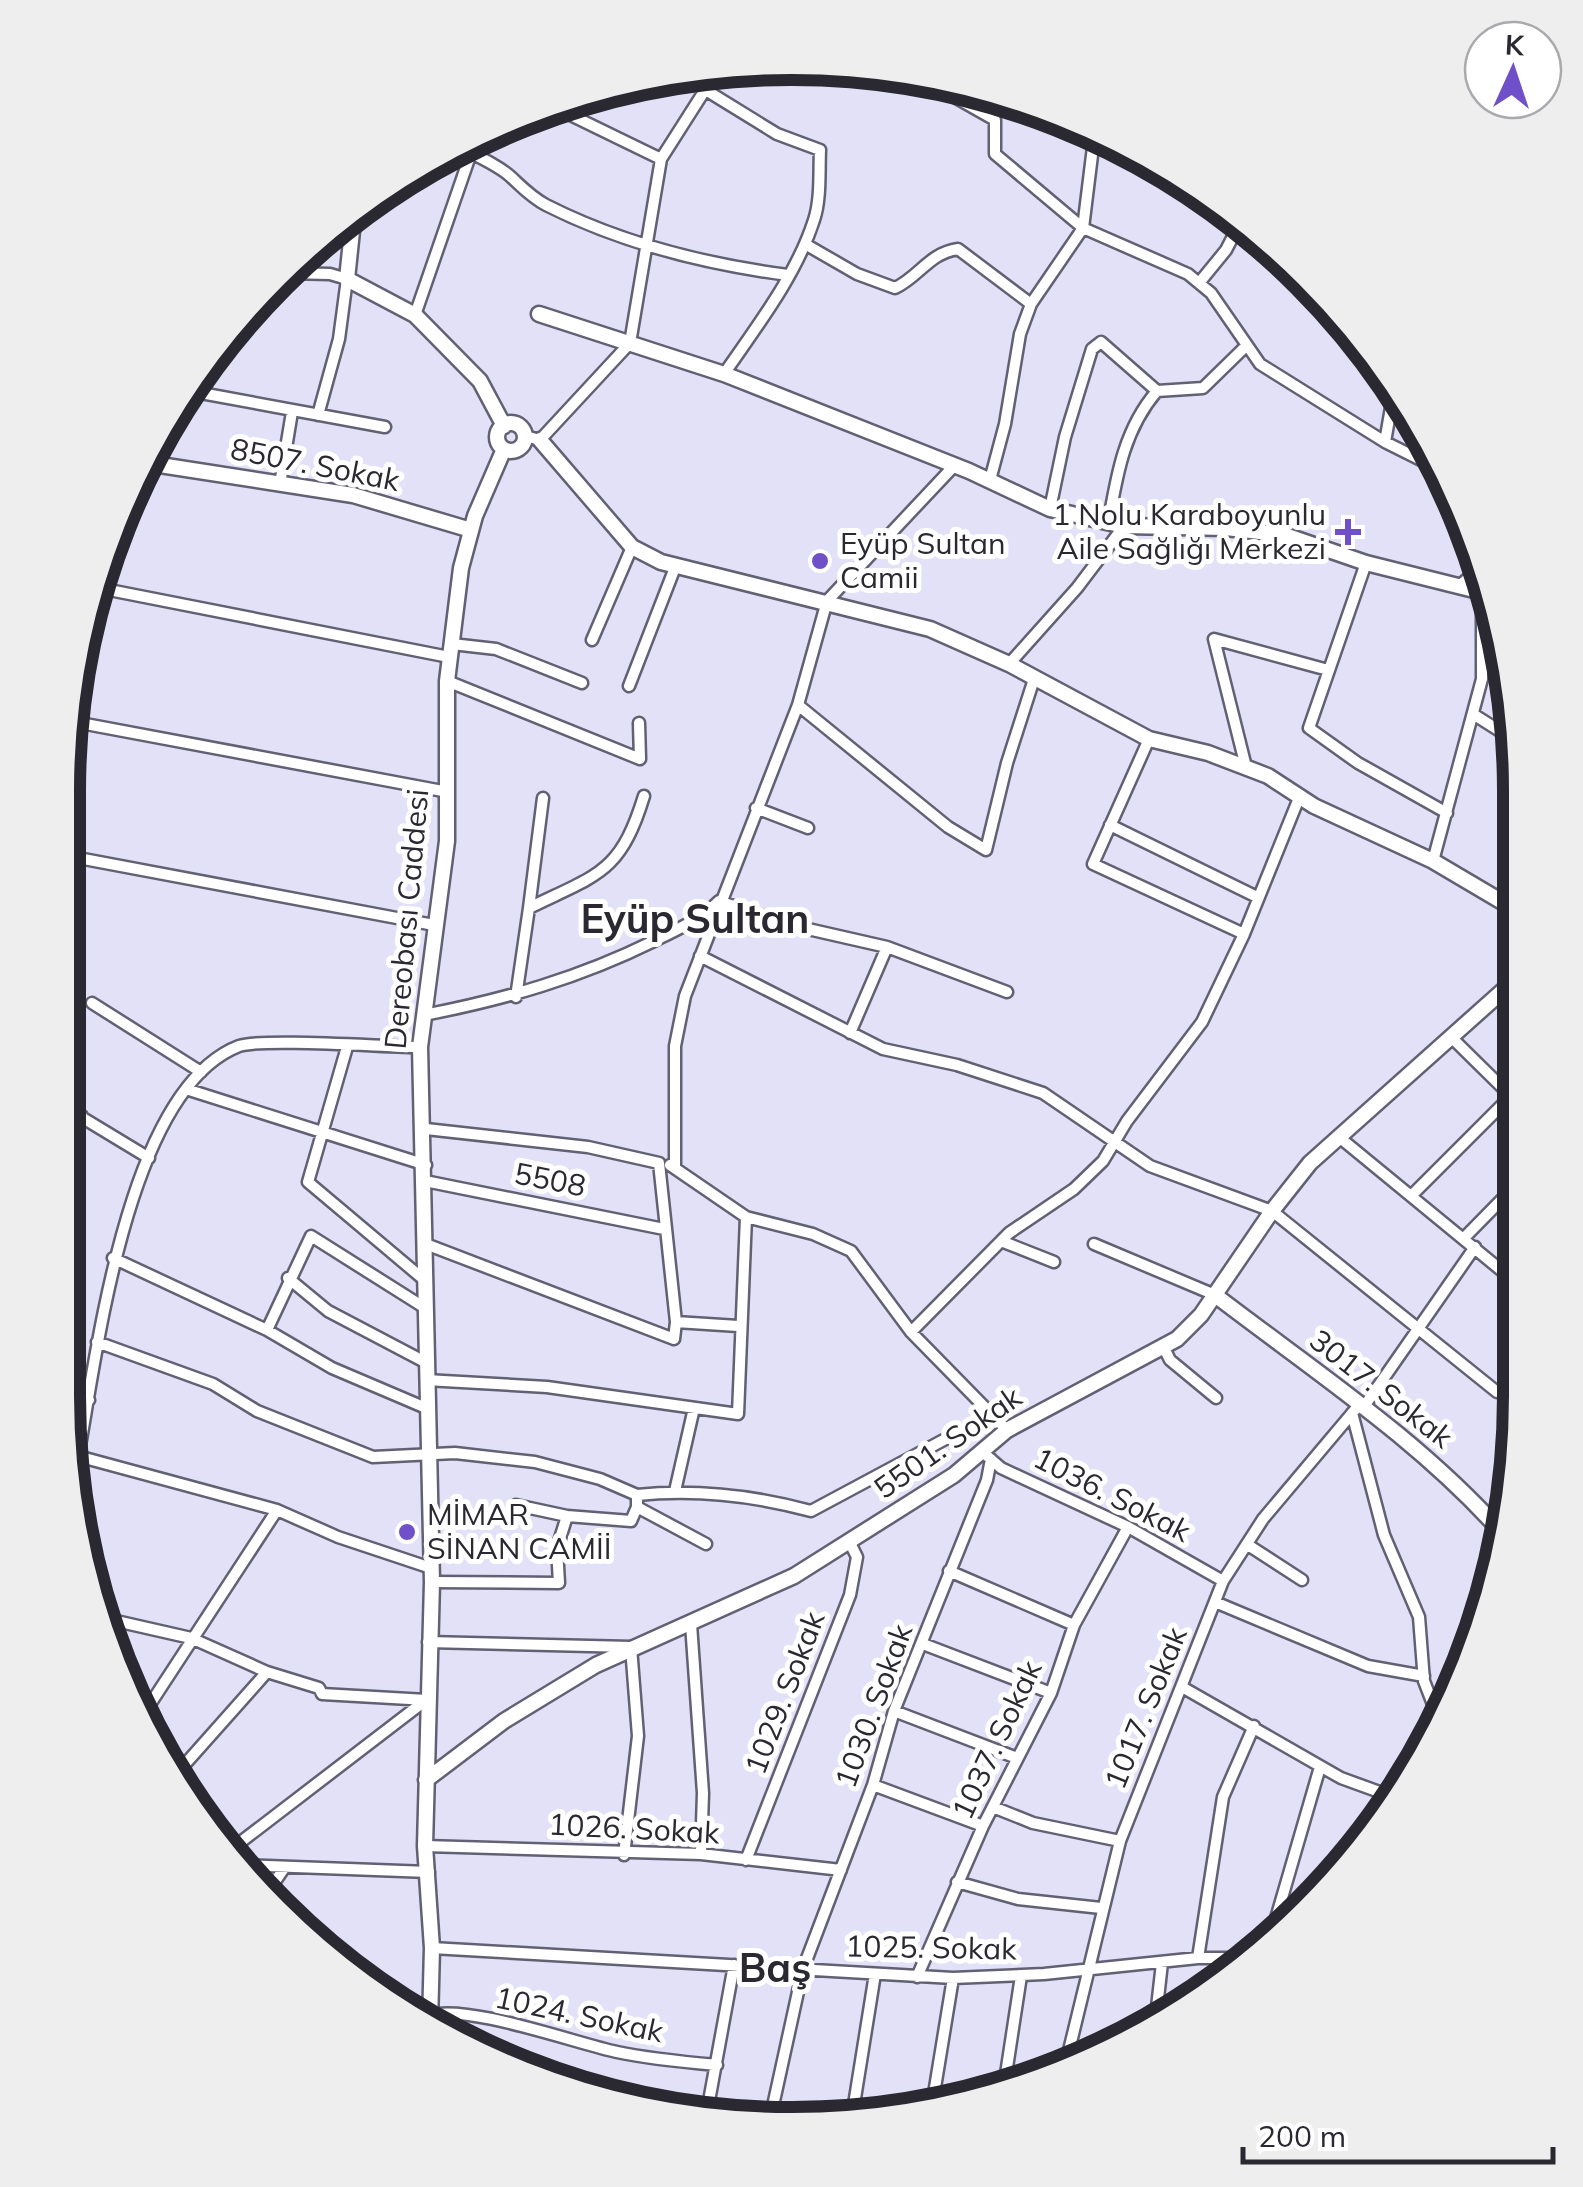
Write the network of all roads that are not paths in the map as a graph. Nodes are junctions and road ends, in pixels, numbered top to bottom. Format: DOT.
graph roads {
  1 [pos="707,85"];
  2 [pos="699,86"];
  3 [pos="704,89"];
  4 [pos="962,101"];
  5 [pos="568,117"];
  6 [pos="1093,147"];
  7 [pos="474,155"];
  8 [pos="470,157"];
  9 [pos="661,158"];
  10 [pos="1083,228"];
  11 [pos="352,232"];
  12 [pos="1234,235"];
  13 [pos="805,244"];
  14 [pos="650,245"];
  15 [pos="303,275"];
  16 [pos="788,275"];
  17 [pos="347,279"];
  18 [pos="1199,283"];
  19 [pos="1031,304"];
  20 [pos="539,314"];
  21 [pos="415,315"];
  22 [pos="630,343"];
  23 [pos="1245,347"];
  24 [pos="724,374"];
  25 [pos="1156,391"];
  26 [pos="202,393"];
  27 [pos="1390,408"];
  28 [pos="292,412"];
  29 [pos="318,415"];
  30 [pos="504,426"];
  31 [pos="384,427"];
  32 [pos="532,438"];
  33 [pos="1385,442"];
  34 [pos="504,448"];
  35 [pos="1421,460"];
  36 [pos="159,465"];
  37 [pos="954,466"];
  38 [pos="990,480"];
  39 [pos="280,484"];
  40 [pos="1050,509"];
  41 [pos="1116,523"];
  42 [pos="471,530"];
  43 [pos="632,547"];
  44 [pos="1366,564"];
  45 [pos="676,565"];
  46 [pos="1469,577"];
  47 [pos="1459,586"];
  48 [pos="1473,589"];
  49 [pos="110,590"];
  50 [pos="828,601"];
  51 [pos="1483,626"];
  52 [pos="592,640"];
  53 [pos="450,651"];
  54 [pos="1008,664"];
  55 [pos="1328,670"];
  56 [pos="1034,679"];
  57 [pos="447,682"];
  58 [pos="582,683"];
  59 [pos="628,686"];
  60 [pos="798,705"];
  61 [pos="1473,714"];
  62 [pos="639,723"];
  63 [pos="84,724"];
  64 [pos="1500,731"];
  65 [pos="1150,740"];
  66 [pos="1246,767"];
  67 [pos="448,792"];
  68 [pos="644,796"];
  69 [pos="542,798"];
  70 [pos="1300,798"];
  71 [pos="756,808"];
  72 [pos="1447,813"];
  73 [pos="1110,825"];
  74 [pos="808,828"];
  75 [pos="80,858"];
  76 [pos="1433,861"];
  77 [pos="1257,897"];
  78 [pos="720,900"];
  79 [pos="1503,900"];
  80 [pos="529,908"];
  81 [pos="434,925"];
  82 [pos="1244,934"];
  83 [pos="887,947"];
  84 [pos="700,956"];
  85 [pos="1503,991"];
  86 [pos="1007,992"];
  87 [pos="516,997"];
  88 [pos="92,1003"];
  89 [pos="424,1015"];
  90 [pos="850,1033"];
  91 [pos="1451,1037"];
  92 [pos="347,1047"];
  93 [pos="420,1047"];
  94 [pos="200,1072"];
  95 [pos="1503,1085"];
  96 [pos="186,1089"];
  97 [pos="1503,1108"];
  98 [pos="82,1116"];
  99 [pos="80,1120"];
  100 [pos="426,1129"];
  101 [pos="322,1133"];
  102 [pos="1339,1136"];
  103 [pos="1114,1143"];
  104 [pos="150,1158"];
  105 [pos="660,1163"];
  106 [pos="675,1166"];
  107 [pos="426,1173"];
  108 [pos="1413,1194"];
  109 [pos="1503,1198"];
  110 [pos="1272,1211"];
  111 [pos="746,1216"];
  112 [pos="664,1229"];
  113 [pos="1464,1238"];
  114 [pos="1001,1242"];
  115 [pos="422,1243"];
  116 [pos="1094,1244"];
  117 [pos="1475,1248"];
  118 [pos="113,1258"];
  119 [pos="1054,1262"];
  120 [pos="1503,1269"];
  121 [pos="288,1278"];
  122 [pos="422,1278"];
  123 [pos="1216,1294"];
  124 [pos="422,1306"];
  125 [pos="676,1322"];
  126 [pos="738,1326"];
  127 [pos="1418,1326"];
  128 [pos="266,1330"];
  129 [pos="911,1332"];
  130 [pos="96,1342"];
  131 [pos="1164,1348"];
  132 [pos="425,1362"];
  133 [pos="426,1380"];
  134 [pos="1497,1392"];
  135 [pos="80,1397"];
  136 [pos="1216,1398"];
  137 [pos="89,1400"];
  138 [pos="426,1408"];
  139 [pos="694,1408"];
  140 [pos="1358,1409"];
  141 [pos="994,1413"];
  142 [pos="81,1428"];
  143 [pos="1007,1430"];
  144 [pos="428,1454"];
  145 [pos="986,1455"];
  146 [pos="84,1462"];
  147 [pos="675,1491"];
  148 [pos="637,1501"];
  149 [pos="516,1505"];
  150 [pos="277,1510"];
  151 [pos="567,1516"];
  152 [pos="1491,1521"];
  153 [pos="1128,1527"];
  154 [pos="850,1543"];
  155 [pos="706,1544"];
  156 [pos="1248,1544"];
  157 [pos="949,1571"];
  158 [pos="430,1574"];
  159 [pos="1302,1580"];
  160 [pos="1222,1581"];
  161 [pos="1215,1602"];
  162 [pos="117,1621"];
  163 [pos="691,1624"];
  164 [pos="1074,1625"];
  165 [pos="191,1638"];
  166 [pos="428,1642"];
  167 [pos="922,1644"];
  168 [pos="631,1647"];
  169 [pos="267,1672"];
  170 [pos="1424,1676"];
  171 [pos="1182,1687"];
  172 [pos="1050,1693"];
  173 [pos="427,1700"];
  174 [pos="1433,1703"];
  175 [pos="150,1704"];
  176 [pos="894,1711"];
  177 [pos="1254,1726"];
  178 [pos="1017,1758"];
  179 [pos="183,1764"];
  180 [pos="1320,1766"];
  181 [pos="426,1780"];
  182 [pos="873,1785"];
  183 [pos="1382,1792"];
  184 [pos="994,1807"];
  185 [pos="984,1826"];
  186 [pos="1120,1841"];
  187 [pos="239,1843"];
  188 [pos="424,1846"];
  189 [pos="701,1854"];
  190 [pos="624,1855"];
  191 [pos="746,1860"];
  192 [pos="257,1865"];
  193 [pos="285,1867"];
  194 [pos="841,1870"];
  195 [pos="429,1872"];
  196 [pos="957,1882"];
  197 [pos="273,1883"];
  198 [pos="1101,1908"];
  199 [pos="1278,1915"];
  200 [pos="432,1948"];
  201 [pos="1198,1958"];
  202 [pos="1227,1959"];
  203 [pos="1162,1963"];
  204 [pos="734,1965"];
  205 [pos="803,1969"];
  206 [pos="1090,1970"];
  207 [pos="875,1974"];
  208 [pos="1021,1976"];
  209 [pos="917,1978"];
  210 [pos="954,1978"];
  211 [pos="1157,2006"];
  212 [pos="429,2008"];
  213 [pos="451,2020"];
  214 [pos="1069,2051"];
  215 [pos="716,2065"];
  216 [pos="1006,2073"];
  217 [pos="934,2092"];
  218 [pos="709,2102"];
  219 [pos="854,2104"];
  220 [pos="774,2106"];
  1 -- 3 [label="street"];
  2 -- 3 [label="street"];
  3 -- 9 [label="street"];
  3 -- 13 [label="street"];
  4 -- 10 [label="street"];
  5 -- 9 [label="street"];
  6 -- 10 [label="street"];
  7 -- 14 [label="street"];
  8 -- 21 [label="street"];
  9 -- 14 [label="street"];
  10 -- 18 [label="street"];
  10 -- 19 [label="street"];
  11 -- 17 [label="street"];
  12 -- 18 [label="street"];
  13 -- 16 [label="street"];
  13 -- 19 [label="street"];
  14 -- 16 [label="street"];
  14 -- 22 [label="street"];
  15 -- 17 [label="street"];
  16 -- 24 [label="street"];
  17 -- 21 [label="street"];
  17 -- 29 [label="street"];
  18 -- 23 [label="street"];
  19 -- 38 [label="street"];
  20 -- 22 [label="street"];
  21 -- 30 [label="street"];
  22 -- 24 [label="street"];
  22 -- 32 [label="street"];
  23 -- 25 [label="street"];
  23 -- 33 [label="street"];
  24 -- 37 [label="street"];
  25 -- 40 [label="street"];
  25 -- 41 [label="street"];
  26 -- 28 [label="street"];
  27 -- 33 [label="street"];
  28 -- 29 [label="street"];
  28 -- 39 [label="street"];
  29 -- 31 [label="street"];
  30 -- 32 [label="street"];
  30 -- 34 [label="street"];
  32 -- 34 [label="street"];
  32 -- 43 [label="street"];
  33 -- 35 [label="street"];
  34 -- 42 [label="street, Dereobası Caddesi"];
  36 -- 39 [label="street, 8507. Sokak"];
  37 -- 38 [label="street"];
  37 -- 50 [label="street"];
  38 -- 40 [label="street"];
  39 -- 42 [label="street, 8507. Sokak"];
  40 -- 41 [label="street"];
  41 -- 44 [label="street"];
  41 -- 54 [label="street"];
  42 -- 53 [label="street, Dereobası Caddesi"];
  43 -- 45 [label="street"];
  43 -- 52 [label="street"];
  44 -- 47 [label="street"];
  44 -- 55 [label="street"];
  45 -- 50 [label="street"];
  45 -- 59 [label="street"];
  46 -- 47 [label="street"];
  47 -- 48 [label="street"];
  49 -- 53 [label="street"];
  50 -- 54 [label="street"];
  50 -- 60 [label="street"];
  51 -- 61 [label="street"];
  53 -- 57 [label="street, Dereobası Caddesi"];
  53 -- 58 [label="street"];
  54 -- 56 [label="street"];
  55 -- 66 [label="street"];
  55 -- 72 [label="street"];
  56 -- 60 [label="street"];
  56 -- 65 [label="street"];
  57 -- 62 [label="street"];
  57 -- 67 [label="street, Dereobası Caddesi"];
  60 -- 71 [label="street"];
  61 -- 64 [label="street"];
  61 -- 72 [label="street"];
  63 -- 67 [label="street"];
  65 -- 66 [label="street"];
  65 -- 73 [label="street"];
  66 -- 70 [label="street"];
  67 -- 81 [label="street, Dereobası Caddesi"];
  68 -- 80 [label="street"];
  69 -- 80 [label="street"];
  70 -- 76 [label="street"];
  70 -- 77 [label="street"];
  71 -- 74 [label="street"];
  71 -- 78 [label="street"];
  72 -- 76 [label="street"];
  73 -- 77 [label="street"];
  73 -- 82 [label="street"];
  75 -- 81 [label="street"];
  76 -- 79 [label="street"];
  77 -- 82 [label="street"];
  78 -- 83 [label="street"];
  78 -- 84 [label="street"];
  78 -- 87 [label="street"];
  80 -- 87 [label="street"];
  81 -- 89 [label="street, Dereobası Caddesi"];
  82 -- 103 [label="street"];
  83 -- 86 [label="street"];
  83 -- 90 [label="street"];
  84 -- 90 [label="street"];
  84 -- 106 [label="street"];
  85 -- 91 [label="street, 5501. Sokak"];
  87 -- 89 [label="street"];
  88 -- 94 [label="street"];
  89 -- 93 [label="street, Dereobası Caddesi"];
  90 -- 103 [label="street"];
  91 -- 95 [label="street"];
  91 -- 102 [label="street, 5501. Sokak"];
  92 -- 93 [label="street"];
  92 -- 94 [label="street"];
  92 -- 101 [label="street"];
  93 -- 100 [label="street, Dereobası Caddesi"];
  94 -- 96 [label="street"];
  96 -- 101 [label="street, 5508"];
  96 -- 104 [label="street"];
  97 -- 108 [label="street"];
  98 -- 99 [label="street"];
  98 -- 104 [label="street"];
  100 -- 105 [label="street"];
  100 -- 107 [label="street, Dereobası Caddesi"];
  101 -- 107 [label="street, 5508"];
  101 -- 122 [label="street"];
  102 -- 108 [label="street"];
  102 -- 110 [label="street, 5501. Sokak"];
  103 -- 110 [label="street"];
  103 -- 114 [label="street"];
  104 -- 118 [label="street"];
  105 -- 106 [label="street"];
  105 -- 112 [label="street"];
  106 -- 111 [label="street"];
  107 -- 112 [label="street, 5508"];
  107 -- 115 [label="street, Dereobası Caddesi"];
  108 -- 113 [label="street"];
  109 -- 113 [label="street"];
  110 -- 123 [label="street, 5501. Sokak"];
  110 -- 127 [label="street"];
  111 -- 126 [label="street"];
  111 -- 129 [label="street"];
  112 -- 125 [label="street"];
  113 -- 117 [label="street"];
  114 -- 119 [label="street"];
  114 -- 129 [label="street"];
  115 -- 122 [label="street, Dereobası Caddesi"];
  115 -- 125 [label="street"];
  116 -- 123 [label="street"];
  117 -- 120 [label="street"];
  117 -- 127 [label="street, 1017. Sokak"];
  118 -- 128 [label="street"];
  118 -- 130 [label="street"];
  121 -- 124 [label="street"];
  121 -- 128 [label="street"];
  121 -- 132 [label="street"];
  122 -- 124 [label="street, Dereobası Caddesi"];
  123 -- 131 [label="street, 5501. Sokak"];
  123 -- 140 [label="street, 3017. Sokak"];
  124 -- 132 [label="street, Dereobası Caddesi"];
  125 -- 126 [label="street"];
  126 -- 139 [label="street"];
  127 -- 134 [label="street"];
  127 -- 140 [label="street, 1017. Sokak"];
  128 -- 138 [label="street"];
  129 -- 141 [label="street"];
  130 -- 137 [label="street"];
  130 -- 144 [label="street"];
  131 -- 136 [label="street"];
  131 -- 143 [label="street, 5501. Sokak"];
  132 -- 133 [label="street, Dereobası Caddesi"];
  133 -- 138 [label="street, Dereobası Caddesi"];
  133 -- 139 [label="street"];
  135 -- 137 [label="street"];
  137 -- 142 [label="street"];
  138 -- 144 [label="street, Dereobası Caddesi"];
  139 -- 147 [label="street"];
  140 -- 152 [label="street, 3017. Sokak"];
  140 -- 156 [label="street, 1017. Sokak"];
  140 -- 170 [label="street"];
  141 -- 143 [label="street"];
  141 -- 147 [label="street"];
  143 -- 145 [label="street, 5501. Sokak"];
  144 -- 148 [label="street"];
  144 -- 158 [label="street, Dereobası Caddesi"];
  145 -- 153 [label="street, 1036. Sokak"];
  145 -- 154 [label="street, 5501. Sokak"];
  145 -- 157 [label="street, 1030. Sokak"];
  146 -- 150 [label="street"];
  147 -- 148 [label="street"];
  148 -- 151 [label="street"];
  148 -- 155 [label="street"];
  149 -- 151 [label="street"];
  150 -- 158 [label="street"];
  150 -- 165 [label="street"];
  151 -- 158 [label="street"];
  153 -- 160 [label="street, 1036. Sokak"];
  153 -- 164 [label="street, 1037. Sokak"];
  154 -- 163 [label="street, 5501. Sokak"];
  154 -- 191 [label="street, 1029. Sokak"];
  156 -- 159 [label="street"];
  156 -- 160 [label="street, 1017. Sokak"];
  157 -- 164 [label="street"];
  157 -- 167 [label="street, 1030. Sokak"];
  158 -- 166 [label="street, Dereobası Caddesi"];
  160 -- 161 [label="street, 1017. Sokak"];
  161 -- 170 [label="street"];
  161 -- 171 [label="street, 1017. Sokak"];
  162 -- 165 [label="street"];
  163 -- 168 [label="street, 5501. Sokak"];
  163 -- 189 [label="street"];
  164 -- 172 [label="street, 1037. Sokak"];
  165 -- 169 [label="street"];
  165 -- 175 [label="street"];
  166 -- 168 [label="street"];
  166 -- 173 [label="street, Dereobası Caddesi"];
  167 -- 172 [label="street"];
  167 -- 176 [label="street, 1030. Sokak"];
  168 -- 181 [label="street, 5501. Sokak"];
  168 -- 190 [label="street"];
  169 -- 173 [label="street"];
  169 -- 179 [label="street"];
  170 -- 174 [label="street"];
  171 -- 177 [label="street"];
  171 -- 186 [label="street, 1017. Sokak"];
  172 -- 178 [label="street, 1037. Sokak"];
  173 -- 181 [label="street, Dereobası Caddesi"];
  173 -- 187 [label="street"];
  176 -- 178 [label="street"];
  176 -- 182 [label="street, 1030. Sokak"];
  177 -- 180 [label="street"];
  177 -- 201 [label="street"];
  178 -- 184 [label="street, 1037. Sokak"];
  180 -- 183 [label="street"];
  180 -- 199 [label="street"];
  181 -- 188 [label="street, Dereobası Caddesi"];
  182 -- 185 [label="street"];
  182 -- 194 [label="street, 1030. Sokak"];
  184 -- 185 [label="street, 1037. Sokak"];
  184 -- 186 [label="street"];
  185 -- 196 [label="street, 1037. Sokak"];
  186 -- 198 [label="street, 1017. Sokak"];
  188 -- 190 [label="street, 1026. Sokak"];
  188 -- 195 [label="street, Dereobası Caddesi"];
  189 -- 190 [label="street, 1026. Sokak"];
  189 -- 191 [label="street, 1026. Sokak"];
  191 -- 194 [label="street, 1026. Sokak"];
  192 -- 193 [label="street"];
  193 -- 195 [label="street"];
  193 -- 197 [label="street"];
  194 -- 205 [label="street, 1030. Sokak"];
  195 -- 200 [label="street, Dereobası Caddesi"];
  196 -- 198 [label="street"];
  196 -- 209 [label="street, 1037. Sokak"];
  198 -- 206 [label="street, 1017. Sokak"];
  200 -- 204 [label="street, 1025. Sokak"];
  200 -- 212 [label="street, Dereobası Caddesi"];
  201 -- 202 [label="street, 1025. Sokak"];
  201 -- 203 [label="street, 1025. Sokak"];
  203 -- 206 [label="street, 1025. Sokak"];
  203 -- 211 [label="street"];
  204 -- 205 [label="street, 1025. Sokak"];
  204 -- 215 [label="street"];
  205 -- 207 [label="street, 1025. Sokak"];
  205 -- 220 [label="street, 1030. Sokak"];
  206 -- 208 [label="street, 1025. Sokak"];
  206 -- 214 [label="street, 1017. Sokak"];
  207 -- 209 [label="street, 1025. Sokak"];
  207 -- 219 [label="street"];
  208 -- 210 [label="street, 1025. Sokak"];
  208 -- 216 [label="street"];
  209 -- 210 [label="street, 1025. Sokak"];
  210 -- 217 [label="street"];
  213 -- 215 [label="street, 1024. Sokak"];
  215 -- 218 [label="street"];
}
